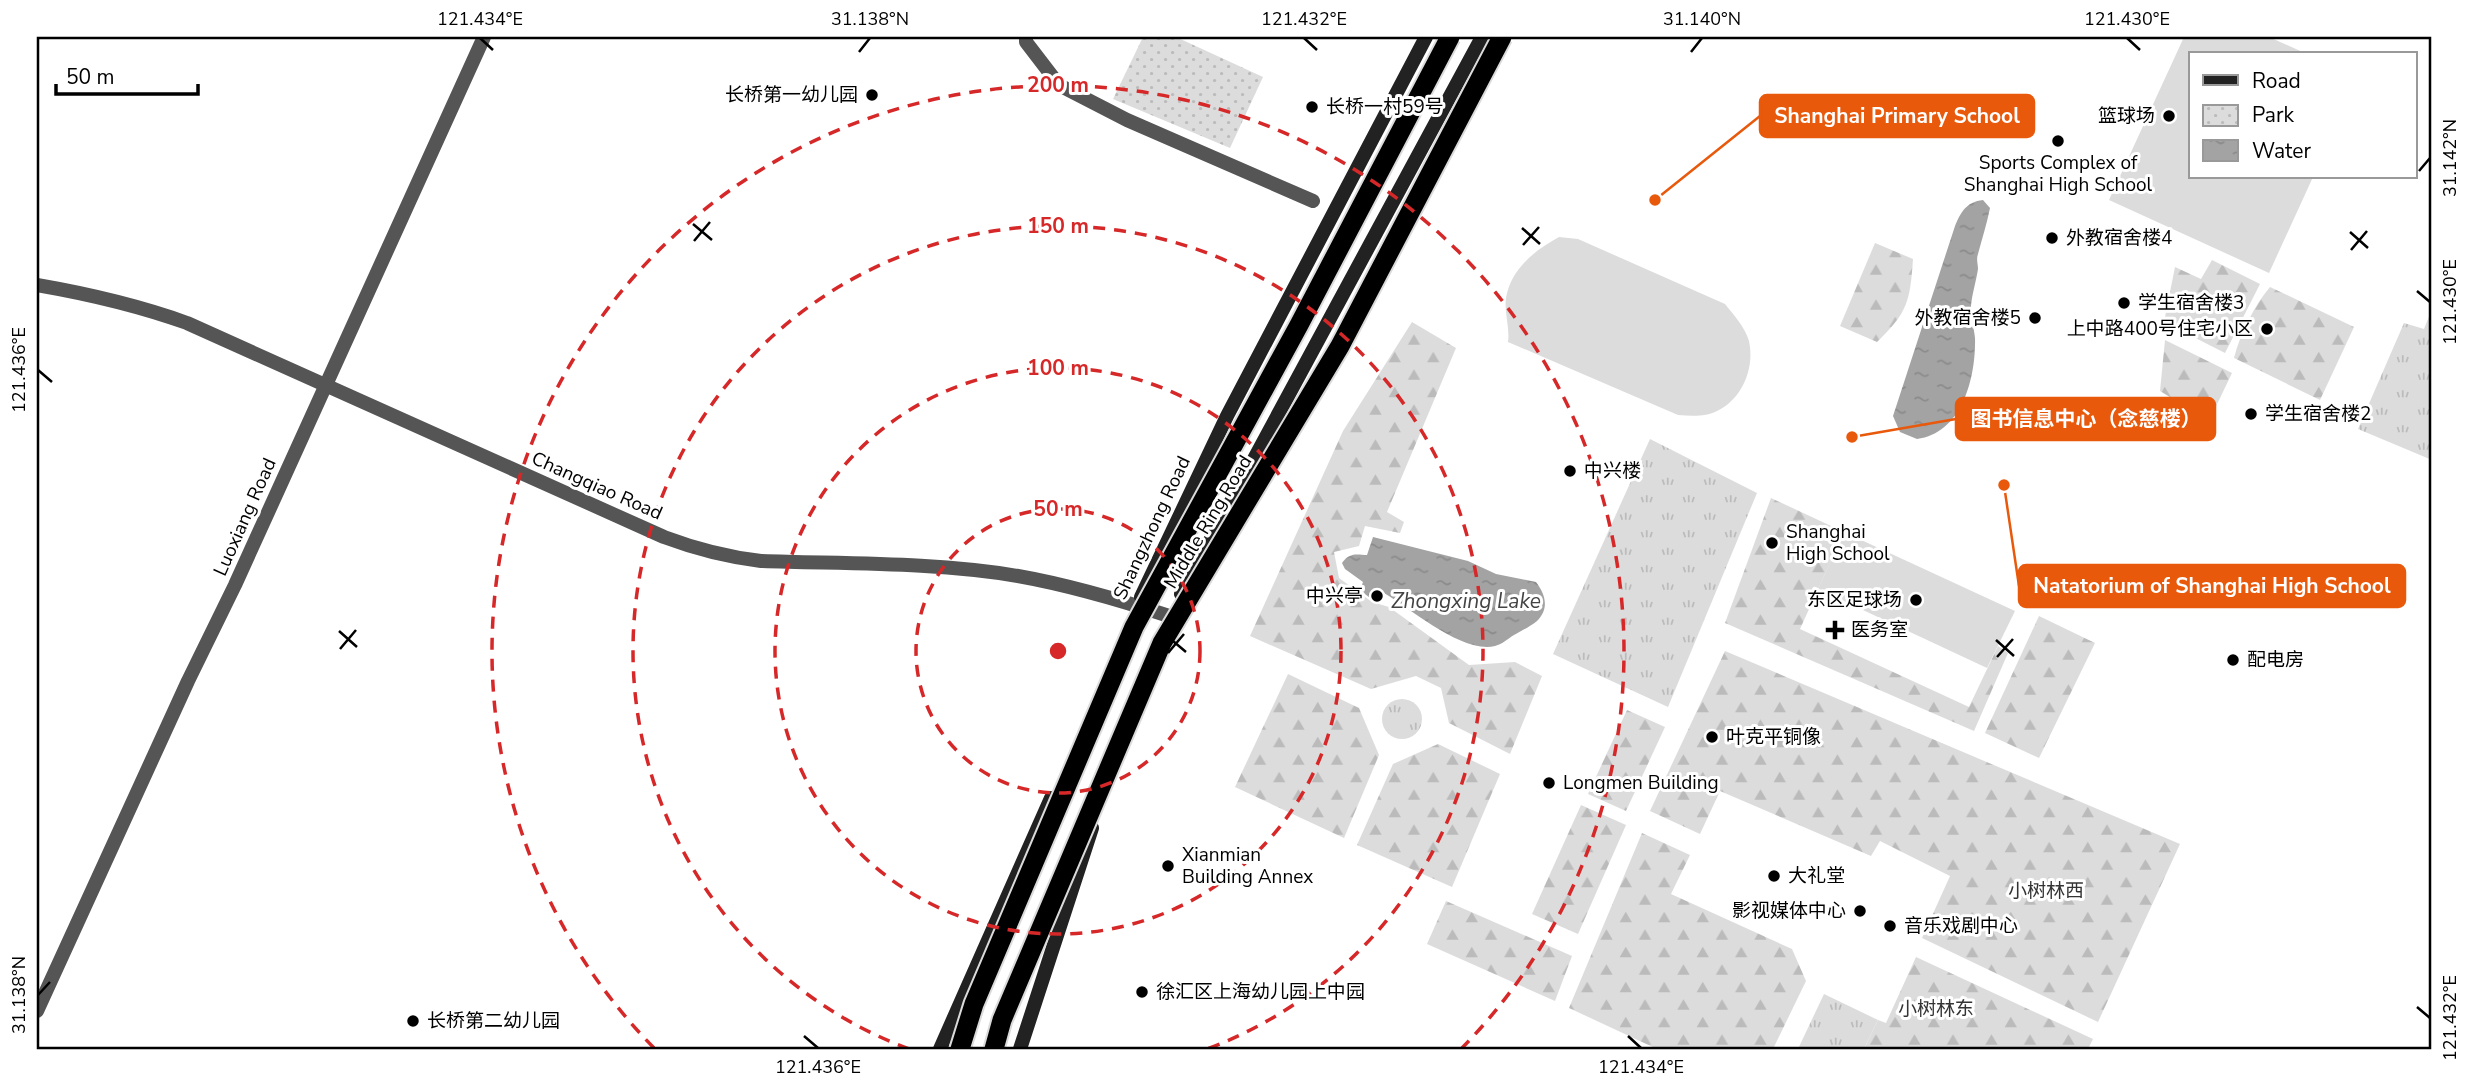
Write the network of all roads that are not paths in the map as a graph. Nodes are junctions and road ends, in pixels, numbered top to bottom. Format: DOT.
graph roads {
  1 [pos="484,37"];
  2 [pos="1026,37"];
  3 [pos="1426,37"];
  4 [pos="1450,37"];
  5 [pos="1482,37"];
  6 [pos="1502,37"];
  7 [pos="1313,201"];
  8 [pos="37,285"];
  9 [pos="325,384"];
  10 [pos="1136,605"];
  11 [pos="1169,616"];
  12 [pos="37,1012"];
  13 [pos="940,1049"];
  14 [pos="960,1049"];
  15 [pos="994,1049"];
  16 [pos="1020,1049"];
  1 -- 9 [label="street, Luoxiang Road"];
  2 -- 7 [label="street"];
  3 -- 10 [label="main road, Shangzhong Road"];
  4 -- 14 [label="highway, Middle Ring Road, bridge"];
  5 -- 11 [label="main road"];
  6 -- 15 [label="highway, Middle Ring Road, bridge"];
  8 -- 9 [label="street, Changqiao Road"];
  9 -- 10 [label="street, Changqiao Road"];
  9 -- 12 [label="street, Luoxiang Road"];
  10 -- 11 [label="street, Changqiao Road"];
  10 -- 13 [label="main road, Shangzhong Road"];
  11 -- 16 [label="main road"];
}
